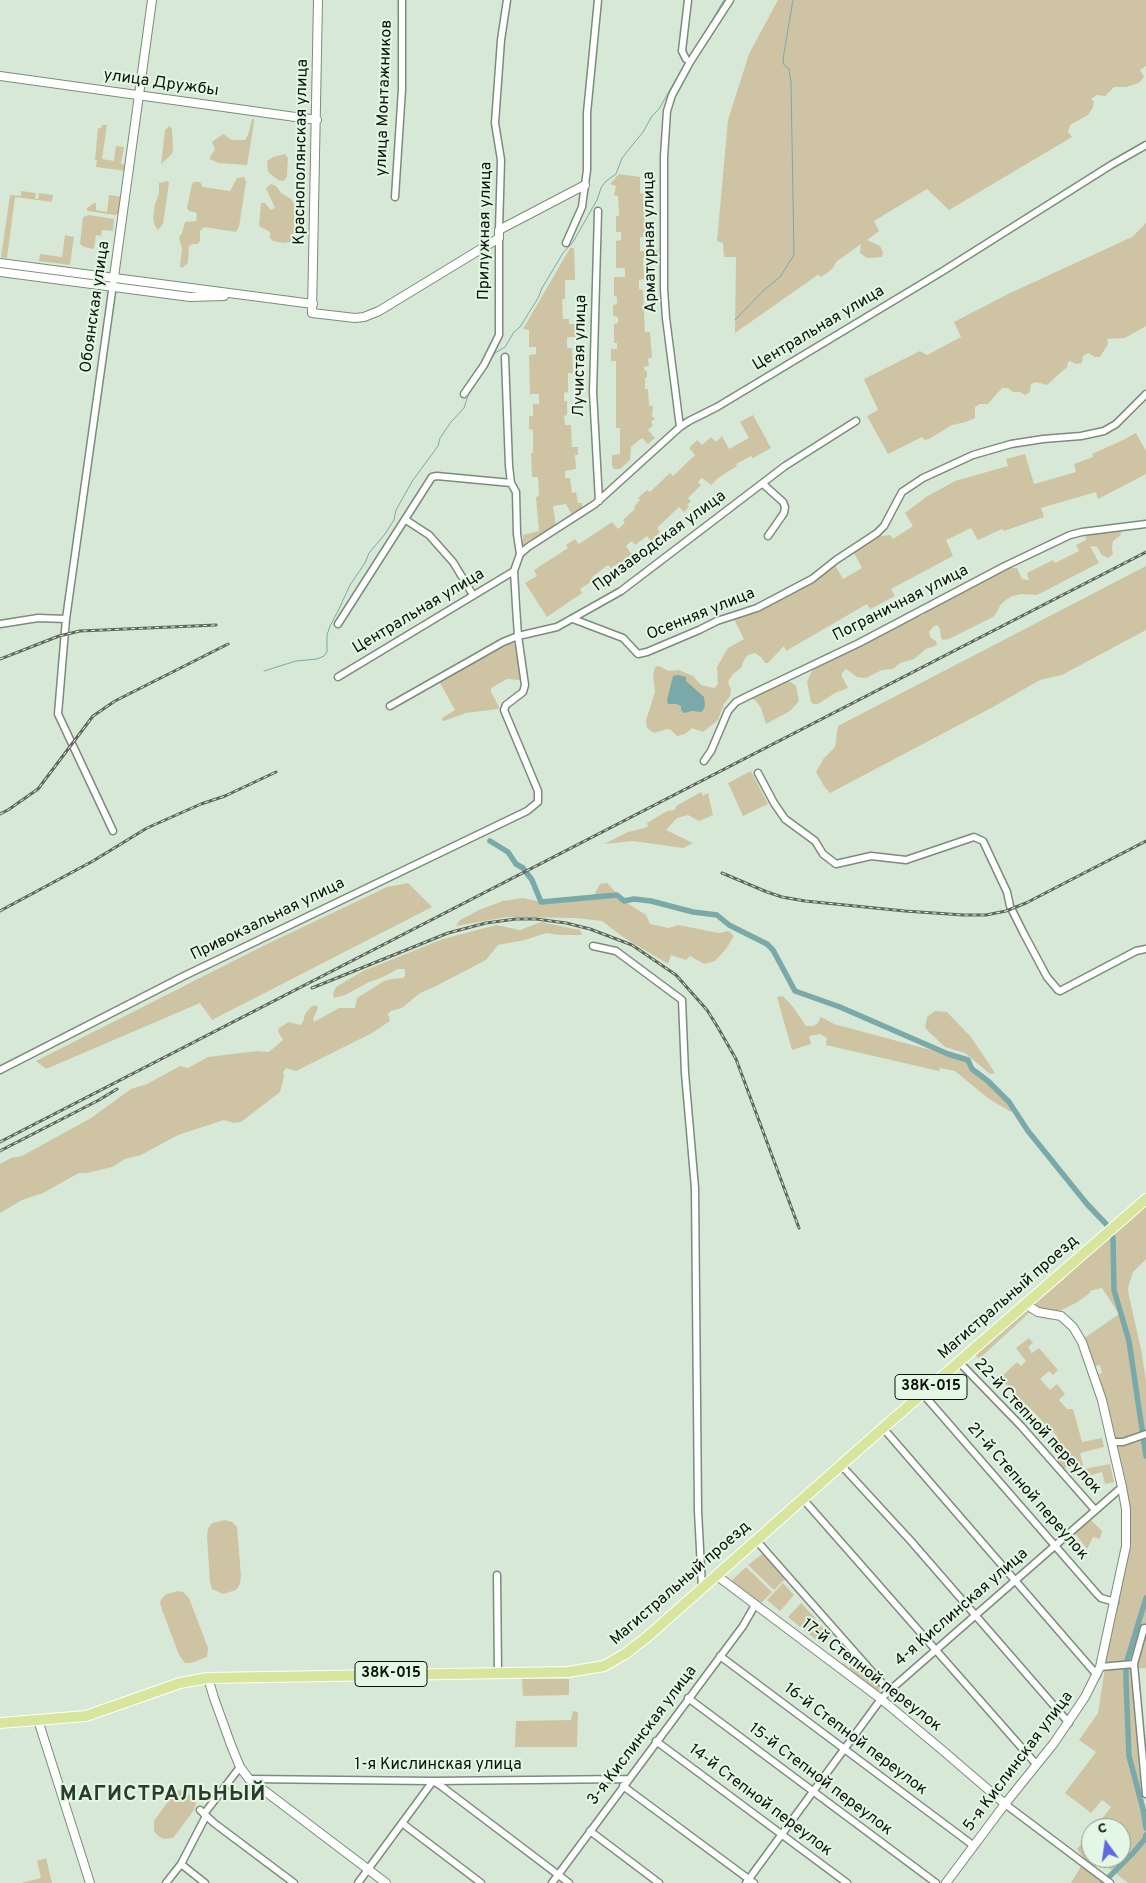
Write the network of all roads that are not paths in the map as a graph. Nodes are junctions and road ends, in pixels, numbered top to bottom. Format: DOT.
graph roads {
  1 [pos="152,0"];
  2 [pos="318,0"];
  3 [pos="402,0"];
  4 [pos="507,0"];
  5 [pos="598,0"];
  6 [pos="688,0"];
  7 [pos="730,0"];
  8 [pos="688,61"];
  9 [pos="0,76"];
  10 [pos="139,95"];
  11 [pos="317,120"];
  12 [pos="1146,144"];
  13 [pos="585,185"];
  14 [pos="395,197"];
  15 [pos="598,211"];
  16 [pos="499,234"];
  17 [pos="566,243"];
  18 [pos="0,263"];
  19 [pos="0,272"];
  20 [pos="114,277"];
  21 [pos="112,287"];
  22 [pos="238,295"];
  23 [pos="313,304"];
  24 [pos="505,357"];
  25 [pos="464,394"];
  26 [pos="1146,394"];
  27 [pos="856,421"];
  28 [pos="680,427"];
  29 [pos="511,483"];
  30 [pos="763,484"];
  31 [pos="599,501"];
  32 [pos="406,520"];
  33 [pos="1146,524"];
  34 [pos="768,536"];
  35 [pos="520,554"];
  36 [pos="514,571"];
  37 [pos="473,596"];
  38 [pos="66,618"];
  39 [pos="573,619"];
  40 [pos="0,624"];
  41 [pos="338,624"];
  42 [pos="518,636"];
  43 [pos="338,678"];
  44 [pos="390,706"];
  45 [pos="704,762"];
  46 [pos="758,772"];
  47 [pos="113,831"];
  48 [pos="593,946"];
  49 [pos="1146,949"];
  50 [pos="0,1070"];
  51 [pos="1146,1199"];
  52 [pos="1025,1304"];
  53 [pos="959,1362"];
  54 [pos="923,1394"];
  55 [pos="883,1428"];
  56 [pos="1146,1434"];
  57 [pos="1112,1442"];
  58 [pos="842,1465"];
  59 [pos="1122,1487"];
  60 [pos="803,1499"];
  61 [pos="1094,1510"];
  62 [pos="756,1540"];
  63 [pos="1054,1546"];
  64 [pos="497,1575"];
  65 [pos="716,1575"];
  66 [pos="1014,1580"];
  67 [pos="702,1587"];
  68 [pos="1115,1602"];
  69 [pos="755,1605"];
  70 [pos="974,1615"];
  71 [pos="1146,1628"];
  72 [pos="935,1649"];
  73 [pos="720,1656"];
  74 [pos="1134,1664"];
  75 [pos="1098,1671"];
  76 [pos="498,1673"];
  77 [pos="208,1678"];
  78 [pos="889,1691"];
  79 [pos="688,1698"];
  80 [pos="881,1699"];
  81 [pos="38,1720"];
  82 [pos="0,1723"];
  83 [pos="1069,1723"];
  84 [pos="656,1741"];
  85 [pos="845,1749"];
  86 [pos="1036,1764"];
  87 [pos="240,1767"];
  88 [pos="249,1779"];
  89 [pos="628,1779"];
  90 [pos="433,1781"];
  91 [pos="622,1786"];
  92 [pos="813,1792"];
  93 [pos="1146,1794"];
  94 [pos="1004,1804"];
  95 [pos="203,1813"];
  96 [pos="402,1823"];
  97 [pos="590,1830"];
  98 [pos="781,1834"];
  99 [pos="974,1846"];
  100 [pos="181,1864"];
  101 [pos="368,1869"];
  102 [pos="558,1875"];
  103 [pos="749,1882"];
  104 [pos="90,1883"];
  105 [pos="166,1883"];
  106 [pos="205,1883"];
  107 [pos="294,1883"];
  108 [pos="358,1883"];
  109 [pos="386,1883"];
  110 [pos="481,1883"];
  111 [pos="552,1883"];
  112 [pos="569,1883"];
  113 [pos="659,1883"];
  114 [pos="848,1883"];
  115 [pos="936,1883"];
  116 [pos="946,1883"];
  117 [pos="1110,1883"];
  1 -- 10 [label="street, Обоянская улица"];
  2 -- 11 [label="street, Краснополянская улица"];
  3 -- 14 [label="street, улица Монтажников"];
  4 -- 16 [label="street, Прилужная улица"];
  5 -- 13 [label="street"];
  6 -- 8 [label="street"];
  7 -- 8 [label="street, Арматурная улица"];
  8 -- 28 [label="street, Арматурная улица"];
  9 -- 10 [label="street, улица Дружбы"];
  10 -- 11 [label="street, улица Дружбы"];
  10 -- 20 [label="street, Обоянская улица"];
  11 -- 23 [label="street, Краснополянская улица"];
  12 -- 28 [label="street, Центральная улица"];
  13 -- 16 [label="street"];
  13 -- 17 [label="street"];
  15 -- 31 [label="street, Лучистая улица"];
  16 -- 23 [label="street"];
  16 -- 25 [label="street, Прилужная улица"];
  18 -- 20 [label="street"];
  19 -- 21 [label="street"];
  20 -- 21 [label="street, Обоянская улица"];
  20 -- 22 [label="street"];
  21 -- 22 [label="street"];
  21 -- 38 [label="street, Обоянская улица"];
  22 -- 23 [label="street"];
  24 -- 29 [label="street"];
  26 -- 39 [label="street, Осенняя улица"];
  27 -- 30 [label="street, Призаводская улица"];
  28 -- 31 [label="street, Центральная улица"];
  29 -- 32 [label="street"];
  29 -- 35 [label="street"];
  30 -- 34 [label="street"];
  30 -- 39 [label="street, Призаводская улица"];
  31 -- 35 [label="street, Центральная улица"];
  32 -- 37 [label="street"];
  32 -- 41 [label="street"];
  33 -- 45 [label="street, Пограничная улица"];
  35 -- 36 [label="street"];
  36 -- 37 [label="street, Центральная улица"];
  36 -- 42 [label="street"];
  37 -- 43 [label="street, Центральная улица"];
  38 -- 40 [label="street"];
  38 -- 47 [label="street, Обоянская улица"];
  39 -- 42 [label="street, Призаводская улица"];
  42 -- 44 [label="street, Призаводская улица"];
  42 -- 50 [label="street, Привокзальная улица"];
  46 -- 49 [label="street"];
  48 -- 67 [label="street"];
  51 -- 52 [label="main road, Магистральный проезд / 38К-015"];
  52 -- 53 [label="main road, Магистральный проезд / 38К-015"];
  52 -- 57 [label="street, 5-я Кислинская улица"];
  53 -- 54 [label="main road, Магистральный проезд / 38К-015"];
  53 -- 61 [label="street, 22-й Степной переулок"];
  54 -- 55 [label="main road, Магистральный проезд / 38К-015"];
  54 -- 63 [label="street, 21-й Степной переулок"];
  55 -- 58 [label="main road, Магистральный проезд / 38К-015"];
  55 -- 66 [label="street"];
  56 -- 57 [label="street"];
  57 -- 59 [label="street, 5-я Кислинская улица"];
  58 -- 60 [label="main road, Магистральный проезд / 38К-015"];
  58 -- 70 [label="street"];
  59 -- 61 [label="street, 4-я Кислинская улица"];
  59 -- 68 [label="street, 5-я Кислинская улица"];
  60 -- 62 [label="main road, Магистральный проезд / 38К-015"];
  60 -- 72 [label="street"];
  61 -- 63 [label="street, 4-я Кислинская улица"];
  62 -- 65 [label="main road, Магистральный проезд / 38К-015"];
  62 -- 78 [label="street, 17-й Степной переулок"];
  63 -- 66 [label="street, 4-я Кислинская улица"];
  63 -- 68 [label="street, 21-й Степной переулок"];
  64 -- 76 [label="street"];
  65 -- 67 [label="main road, Магистральный проезд / 38К-015"];
  65 -- 69 [label="street, 17-й Степной переулок"];
  66 -- 70 [label="street, 4-я Кислинская улица"];
  66 -- 75 [label="street"];
  67 -- 76 [label="main road, Магистральный проезд / 38К-015"];
  68 -- 75 [label="street, 5-я Кислинская улица"];
  69 -- 73 [label="street, 3-я Кислинская улица"];
  69 -- 80 [label="street, 17-й Степной переулок"];
  70 -- 72 [label="street, 4-я Кислинская улица"];
  70 -- 83 [label="street"];
  71 -- 74 [label="street"];
  72 -- 78 [label="street, 4-я Кислинская улица"];
  72 -- 86 [label="street"];
  73 -- 79 [label="street, 3-я Кислинская улица"];
  73 -- 85 [label="street, 16-й Степной переулок"];
  74 -- 75 [label="street"];
  74 -- 93 [label="street"];
  75 -- 83 [label="street, 5-я Кислинская улица"];
  76 -- 77 [label="main road, Магистральный проезд / 38К-015"];
  77 -- 81 [label="main road, Магистральный проезд / 38К-015"];
  77 -- 87 [label="street"];
  78 -- 80 [label="street, 4-я Кислинская улица"];
  79 -- 84 [label="street, 3-я Кислинская улица"];
  79 -- 92 [label="street, 15-й Степной переулок"];
  80 -- 85 [label="street, 4-я Кислинская улица"];
  80 -- 94 [label="street, 17-й Степной переулок"];
  81 -- 82 [label="main road, Магистральный проезд / 38К-015"];
  81 -- 104 [label="street"];
  83 -- 86 [label="street, 5-я Кислинская улица"];
  84 -- 89 [label="street, 3-я Кислинская улица"];
  84 -- 98 [label="street, 14-й Степной переулок"];
  85 -- 92 [label="street, 4-я Кислинская улица"];
  85 -- 99 [label="street, 16-й Степной переулок"];
  86 -- 94 [label="street, 5-я Кислинская улица"];
  87 -- 88 [label="street"];
  87 -- 95 [label="street"];
  88 -- 90 [label="street, 1-я Кислинская улица"];
  88 -- 101 [label="street"];
  89 -- 90 [label="street, 1-я Кислинская улица"];
  89 -- 91 [label="street, 3-я Кислинская улица"];
  90 -- 96 [label="street"];
  90 -- 102 [label="street"];
  91 -- 97 [label="street, 3-я Кислинская улица"];
  91 -- 103 [label="street"];
  92 -- 98 [label="street, 4-я Кислинская улица"];
  92 -- 115 [label="street, 15-й Степной переулок"];
  94 -- 99 [label="street, 5-я Кислинская улица"];
  94 -- 117 [label="street"];
  95 -- 100 [label="street"];
  95 -- 107 [label="street"];
  96 -- 101 [label="street"];
  96 -- 110 [label="street"];
  97 -- 102 [label="street, 3-я Кислинская улица"];
  97 -- 113 [label="street"];
  98 -- 103 [label="street, 4-я Кислинская улица"];
  98 -- 114 [label="street, 14-й Степной переулок"];
  99 -- 116 [label="street, 5-я Кислинская улица"];
  100 -- 105 [label="street"];
  100 -- 106 [label="street"];
  101 -- 108 [label="street"];
  101 -- 109 [label="street"];
  102 -- 111 [label="street, 3-я Кислинская улица"];
  102 -- 112 [label="street"];
}
